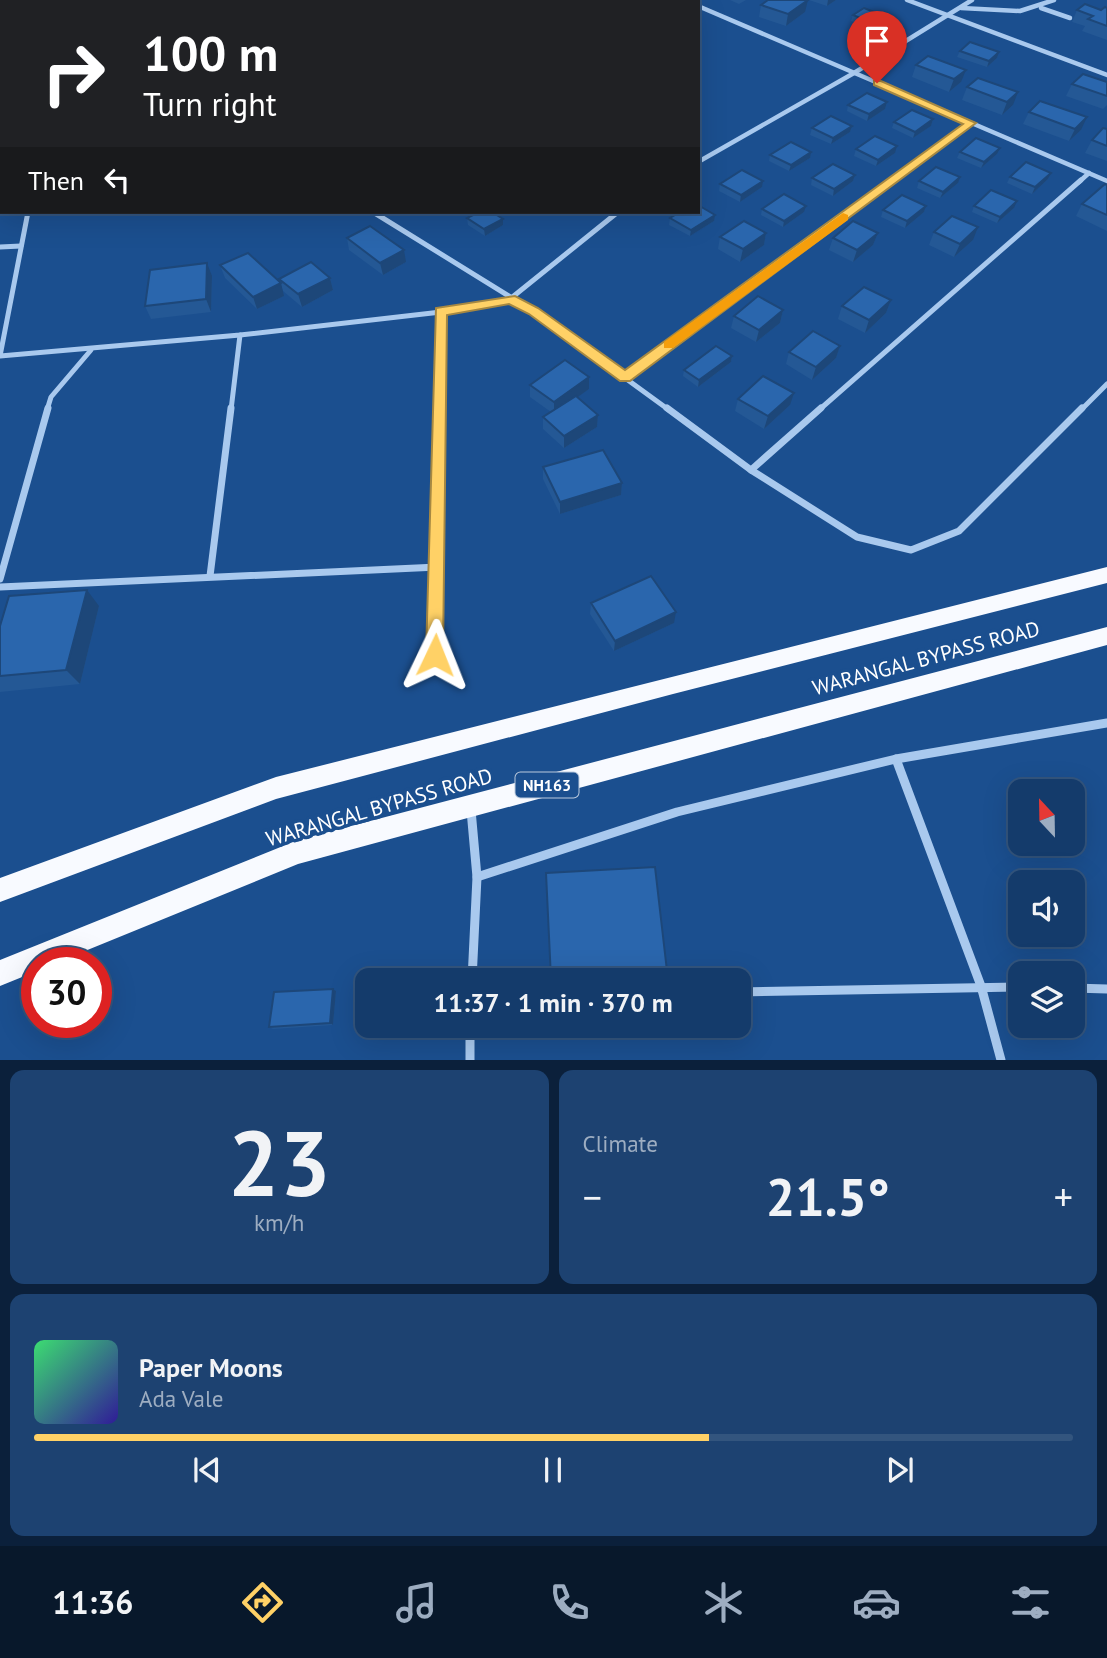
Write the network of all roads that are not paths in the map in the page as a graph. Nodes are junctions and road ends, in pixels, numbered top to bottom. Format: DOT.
graph roads {
  1 [pos="907,0"];
  2 [pos="972,0"];
  3 [pos="1054,0"];
  4 [pos="700,7"];
  5 [pos="960,8"];
  6 [pos="1041,8"];
  7 [pos="948,16"];
  8 [pos="1070,18"];
  9 [pos="854,73"];
  10 [pos="1107,75"];
  11 [pos="971,123"];
  12 [pos="700,161"];
  13 [pos="1089,173"];
  14 [pos="1107,181"];
  15 [pos="28,214"];
  16 [pos="376,214"];
  17 [pos="616,214"];
  18 [pos="21,246"];
  19 [pos="0,247"];
  20 [pos="510,299"];
  21 [pos="441,312"];
  22 [pos="240,335"];
  23 [pos="91,350"];
  24 [pos="625,377"];
  25 [pos="1107,384"];
  26 [pos="751,470"];
  27 [pos="438,567"];
  28 [pos="1107,575"];
  29 [pos="210,576"];
  30 [pos="0,579"];
  31 [pos="0,587"];
  32 [pos="1107,636"];
  33 [pos="435,655"];
  34 [pos="1107,723"];
  35 [pos="896,759"];
  36 [pos="471,806"];
  37 [pos="477,877"];
  38 [pos="0,890"];
  39 [pos="473,968"];
  40 [pos="0,973"];
  41 [pos="981,986"];
  42 [pos="1008,987"];
  43 [pos="1085,988"];
  44 [pos="1107,989"];
  45 [pos="751,992"];
  46 [pos="470,1038"];
  47 [pos="470,1059"];
  48 [pos="1001,1059"];
  1 -- 7 [label="street"];
  2 -- 5 [label="street"];
  3 -- 6 [label="street"];
  4 -- 9 [label="street"];
  5 -- 6 [label="street"];
  5 -- 7 [label="street"];
  6 -- 8 [label="street"];
  7 -- 9 [label="street"];
  7 -- 10 [label="street"];
  9 -- 11 [label="street"];
  9 -- 12 [label="street"];
  11 -- 13 [label="street"];
  11 -- 24 [label="street"];
  13 -- 14 [label="street"];
  13 -- 26 [label="street"];
  15 -- 18 [label="street"];
  16 -- 20 [label="street"];
  17 -- 20 [label="street"];
  18 -- 19 [label="street"];
  18 -- 23 [label="street"];
  20 -- 21 [label="street"];
  20 -- 24 [label="street"];
  21 -- 22 [label="street"];
  21 -- 27 [label="street"];
  22 -- 23 [label="street"];
  22 -- 29 [label="street"];
  23 -- 30 [label="street"];
  24 -- 26 [label="street"];
  25 -- 26 [label="street"];
  27 -- 29 [label="street"];
  27 -- 33 [label="street"];
  28 -- 38 [label="highway, WARANGAL BYPASS ROAD"];
  29 -- 31 [label="street"];
  32 -- 36 [label="highway, WARANGAL BYPASS ROAD / NH163"];
  34 -- 35 [label="street"];
  35 -- 37 [label="street"];
  35 -- 41 [label="street"];
  36 -- 37 [label="street"];
  36 -- 40 [label="highway, WARANGAL BYPASS ROAD / NH163"];
  37 -- 39 [label="street"];
  41 -- 42 [label="street"];
  41 -- 45 [label="street"];
  41 -- 48 [label="street"];
  43 -- 44 [label="street"];
  46 -- 47 [label="street"];
}
